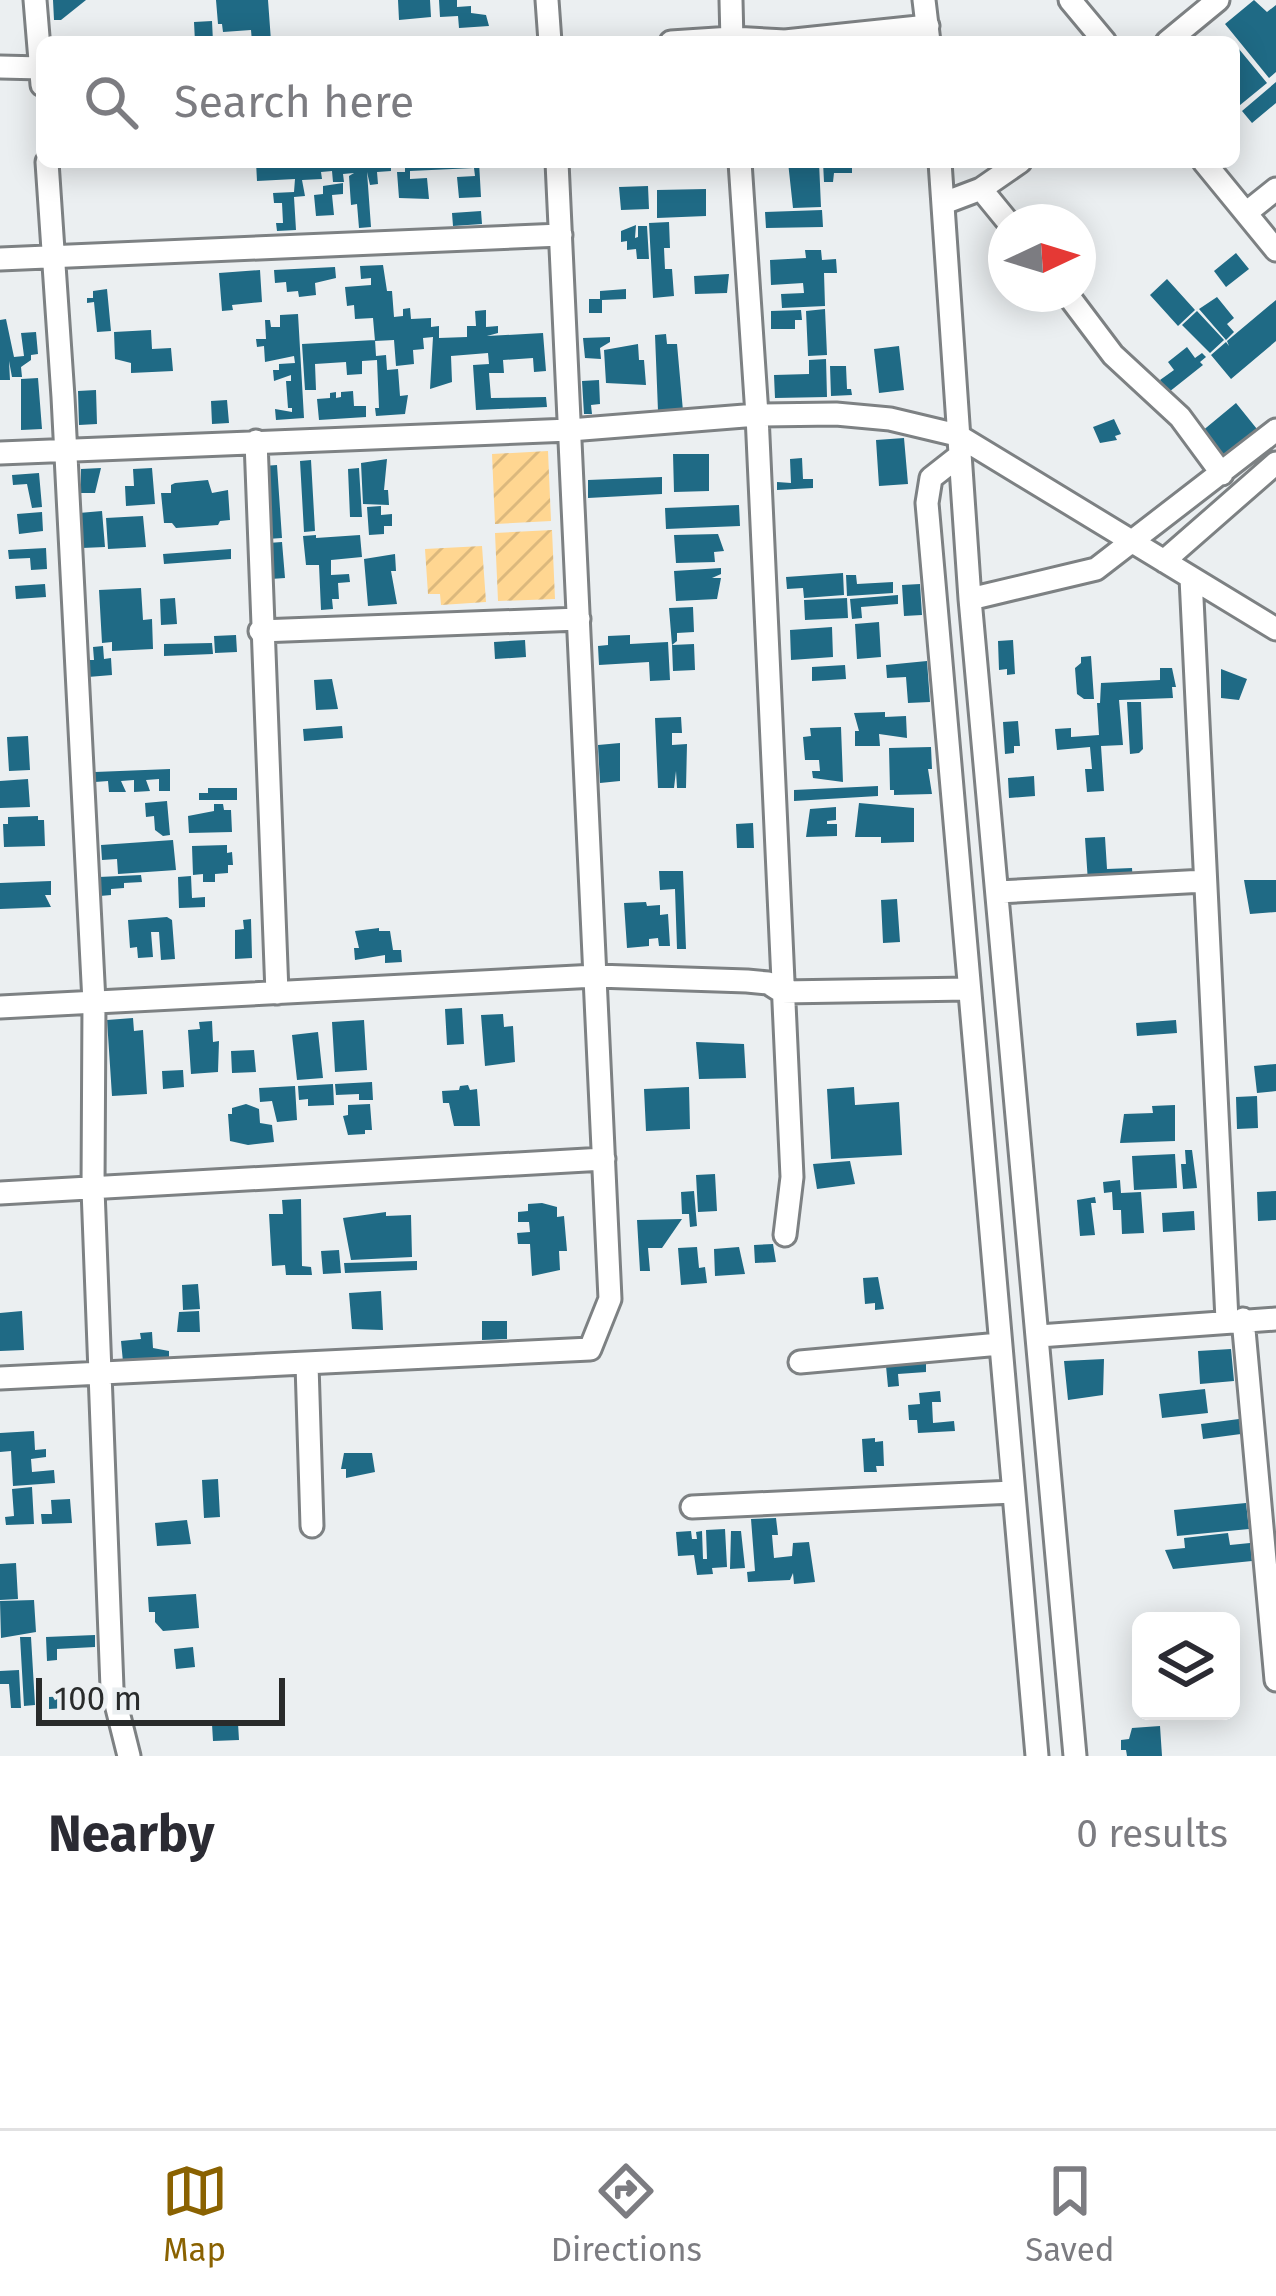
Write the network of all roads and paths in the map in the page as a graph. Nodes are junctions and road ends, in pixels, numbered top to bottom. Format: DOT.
graph roads {
  1 [pos="35,0"];
  2 [pos="547,0"];
  3 [pos="731,0"];
  4 [pos="924,0"];
  5 [pos="1070,0"];
  6 [pos="1218,0"];
  7 [pos="928,34"];
  8 [pos="38,36"];
  9 [pos="550,36"];
  10 [pos="732,36"];
  11 [pos="887,36"];
  12 [pos="1100,36"];
  13 [pos="1174,36"];
  14 [pos="0,67"];
  15 [pos="36,68"];
  16 [pos="47,168"];
  17 [pos="557,168"];
  18 [pos="740,168"];
  19 [pos="941,168"];
  20 [pos="1012,168"];
  21 [pos="1209,168"];
  22 [pos="982,189"];
  23 [pos="1276,189"];
  24 [pos="944,203"];
  25 [pos="994,204"];
  26 [pos="1246,213"];
  27 [pos="561,235"];
  28 [pos="1276,250"];
  29 [pos="53,258"];
  30 [pos="0,259"];
  31 [pos="1081,312"];
  32 [pos="757,416"];
  33 [pos="570,430"];
  34 [pos="1276,430"];
  35 [pos="256,441"];
  36 [pos="958,445"];
  37 [pos="65,451"];
  38 [pos="0,454"];
  39 [pos="1276,463"];
  40 [pos="1222,474"];
  41 [pos="1133,541"];
  42 [pos="1164,561"];
  43 [pos="1192,578"];
  44 [pos="970,599"];
  45 [pos="579,619"];
  46 [pos="1276,629"];
  47 [pos="260,631"];
  48 [pos="1205,881"];
  49 [pos="998,892"];
  50 [pos="596,976"];
  51 [pos="968,988"];
  52 [pos="782,992"];
  53 [pos="277,993"];
  54 [pos="94,1002"];
  55 [pos="0,1007"];
  56 [pos="604,1159"];
  57 [pos="93,1189"];
  58 [pos="0,1193"];
  59 [pos="784,1235"];
  60 [pos="1276,1318"];
  61 [pos="1235,1320"];
  62 [pos="1039,1336"];
  63 [pos="1000,1344"];
  64 [pos="800,1362"];
  65 [pos="307,1364"];
  66 [pos="102,1371"];
  67 [pos="0,1378"];
  68 [pos="1013,1492"];
  69 [pos="692,1507"];
  70 [pos="312,1526"];
  71 [pos="1276,1680"];
  72 [pos="129,1756"];
  73 [pos="1037,1756"];
  74 [pos="1075,1756"];
  1 -- 8 [label="street"];
  2 -- 9 [label="street"];
  3 -- 10 [label="street"];
  4 -- 7 [label="street"];
  5 -- 12 [label="street"];
  6 -- 13 [label="street"];
  7 -- 11 [label="street"];
  14 -- 15 [label="street"];
  16 -- 29 [label="street"];
  17 -- 27 [label="street"];
  18 -- 32 [label="street"];
  19 -- 24 [label="street"];
  20 -- 22 [label="street"];
  21 -- 26 [label="street"];
  22 -- 24 [label="street"];
  22 -- 25 [label="street"];
  23 -- 26 [label="street"];
  24 -- 36 [label="street"];
  26 -- 28 [label="street"];
  27 -- 29 [label="street"];
  27 -- 33 [label="street"];
  29 -- 30 [label="street"];
  29 -- 37 [label="street"];
  31 -- 40 [label="street"];
  32 -- 33 [label="street"];
  32 -- 36 [label="street"];
  32 -- 52 [label="street"];
  33 -- 35 [label="street"];
  33 -- 45 [label="street"];
  34 -- 40 [label="street"];
  35 -- 37 [label="street"];
  35 -- 47 [label="street"];
  36 -- 41 [label="street"];
  36 -- 44 [label="street"];
  36 -- 51 [label="street"];
  37 -- 38 [label="street"];
  37 -- 54 [label="street"];
  39 -- 42 [label="street"];
  40 -- 41 [label="street"];
  41 -- 42 [label="street"];
  41 -- 44 [label="street"];
  42 -- 43 [label="street"];
  43 -- 46 [label="street"];
  43 -- 48 [label="street"];
  44 -- 49 [label="street"];
  45 -- 47 [label="street"];
  45 -- 50 [label="street"];
  47 -- 53 [label="street"];
  48 -- 49 [label="street"];
  48 -- 61 [label="street"];
  49 -- 62 [label="street"];
  50 -- 52 [label="street"];
  50 -- 53 [label="street"];
  50 -- 56 [label="street"];
  51 -- 52 [label="street"];
  51 -- 63 [label="street"];
  52 -- 59 [label="street"];
  53 -- 54 [label="street"];
  54 -- 55 [label="street"];
  54 -- 57 [label="street"];
  56 -- 57 [label="street"];
  56 -- 65 [label="street"];
  57 -- 58 [label="street"];
  57 -- 66 [label="street"];
  60 -- 61 [label="street"];
  61 -- 62 [label="street"];
  61 -- 71 [label="street"];
  62 -- 74 [label="street"];
  63 -- 64 [label="street"];
  63 -- 68 [label="street"];
  65 -- 66 [label="street"];
  65 -- 70 [label="street"];
  66 -- 67 [label="street"];
  66 -- 72 [label="street"];
  68 -- 69 [label="street"];
  68 -- 73 [label="street"];
}
